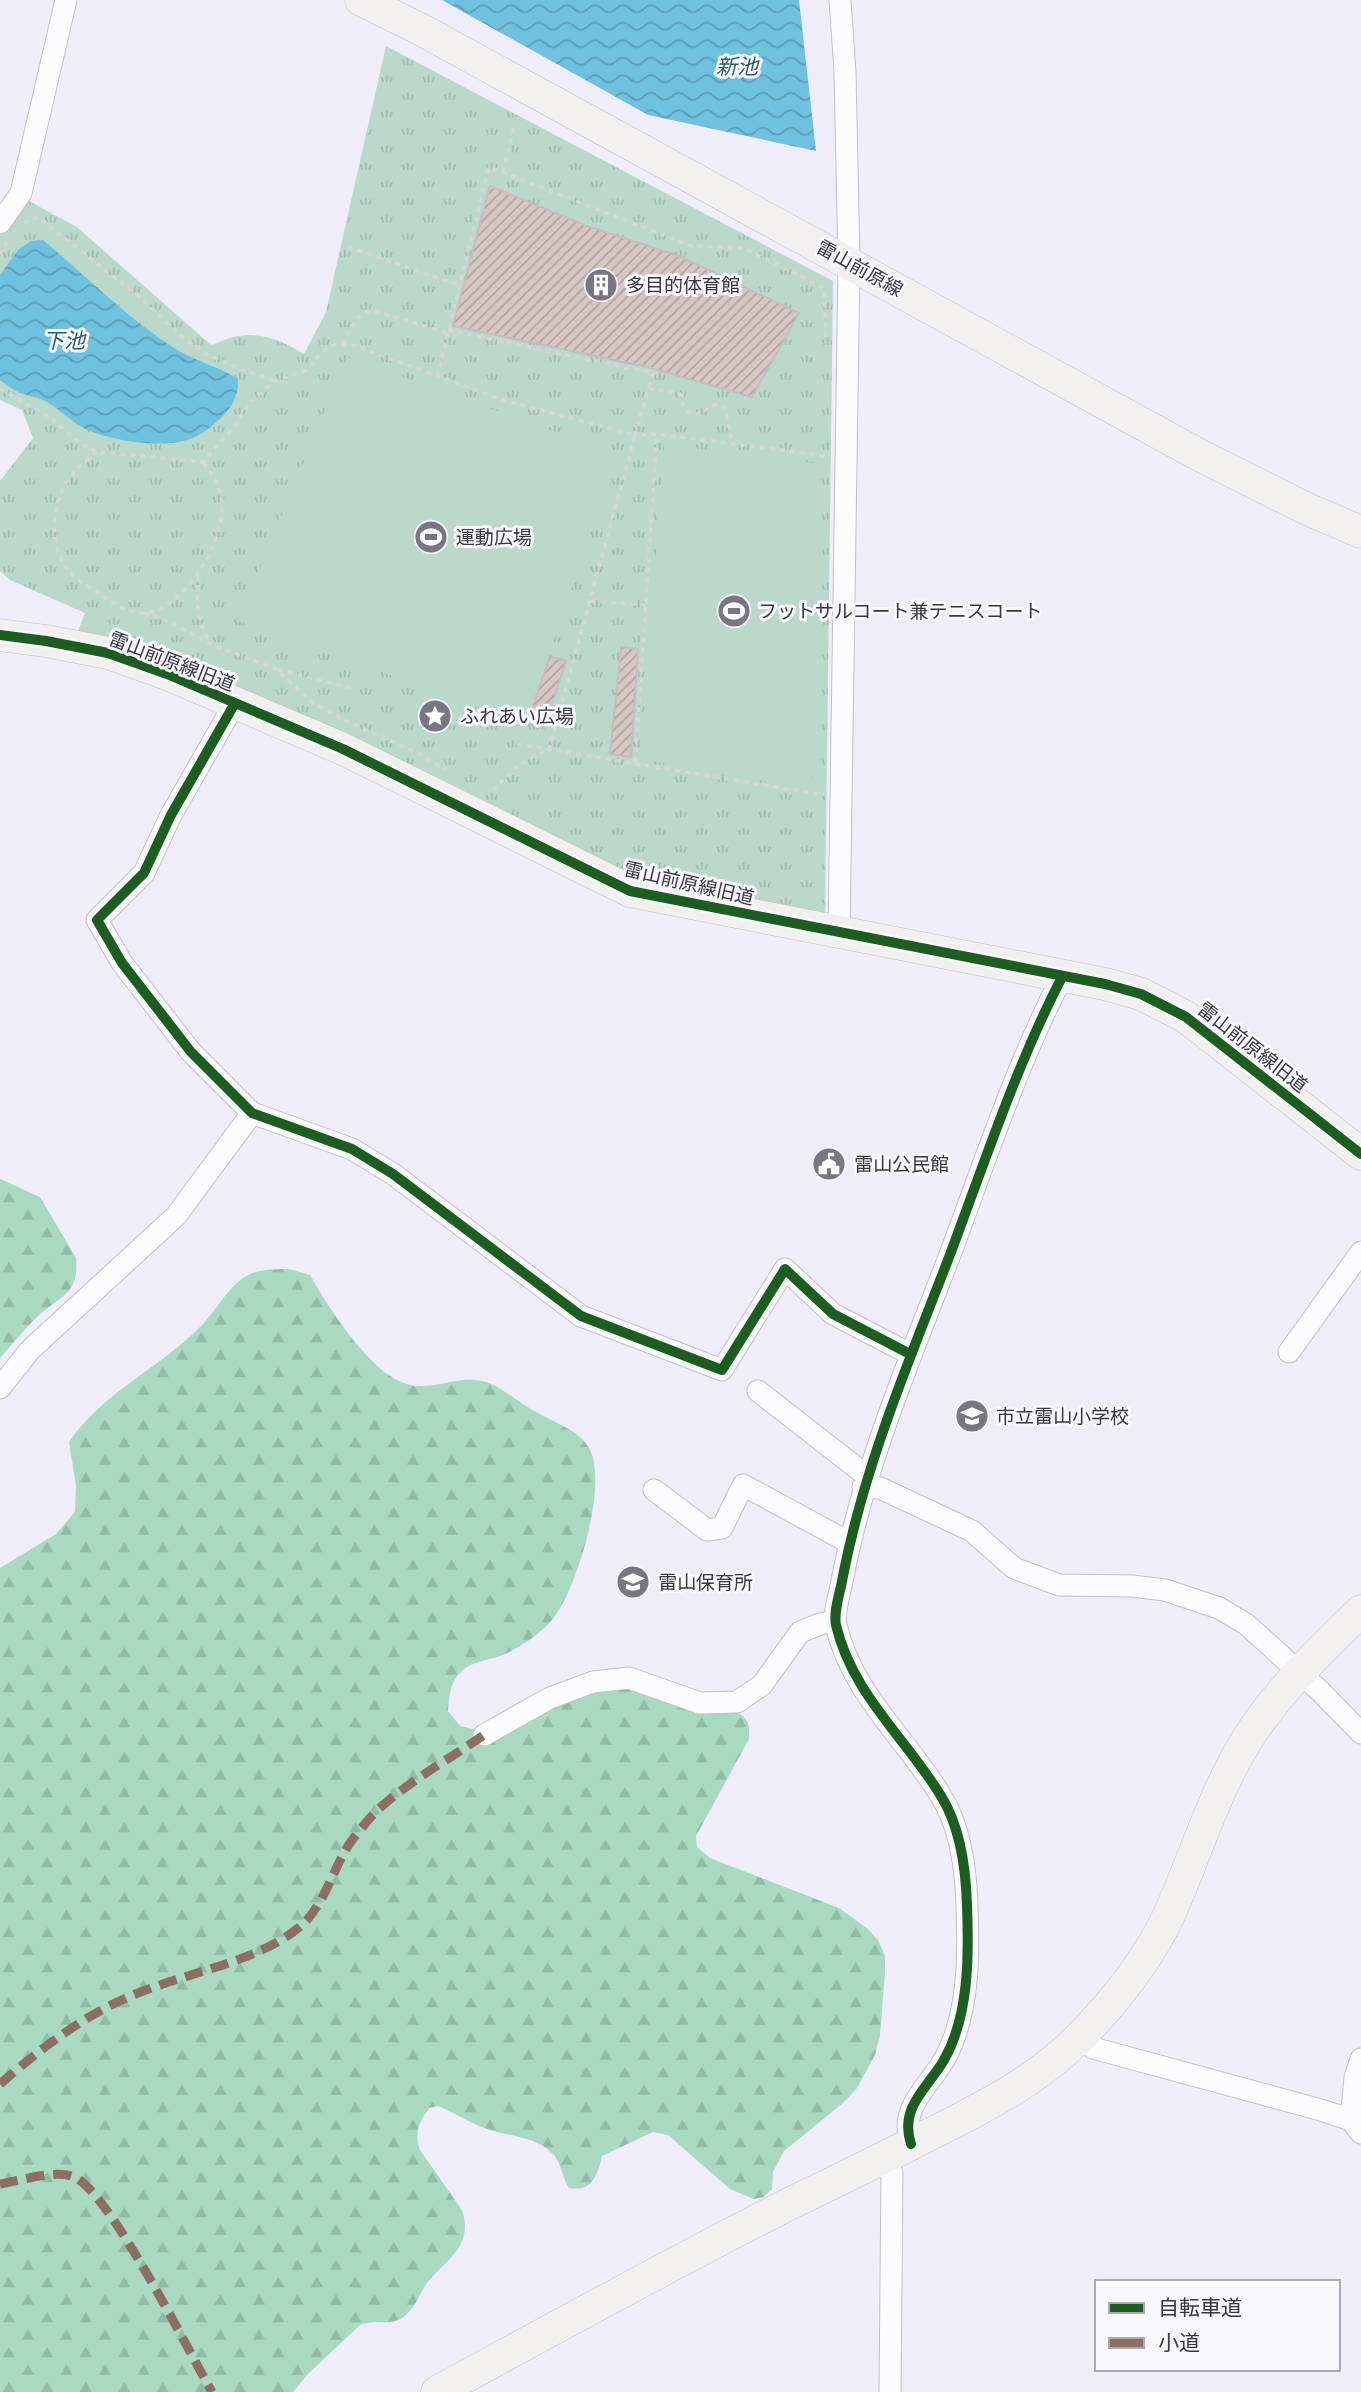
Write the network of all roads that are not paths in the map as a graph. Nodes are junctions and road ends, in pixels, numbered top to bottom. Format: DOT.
graph roads {
  1 [pos="66,0"];
  2 [pos="361,0"];
  3 [pos="840,0"];
  4 [pos="7,228"];
  5 [pos="849,262"];
  6 [pos="1361,532"];
  7 [pos="0,635"];
  8 [pos="236,703"];
  9 [pos="839,933"];
  10 [pos="1062,977"];
  11 [pos="253,1113"];
  12 [pos="1361,1154"];
  13 [pos="1361,1252"];
  14 [pos="1289,1352"];
  15 [pos="910,1354"];
  16 [pos="0,1388"];
  17 [pos="758,1391"];
  18 [pos="865,1482"];
  19 [pos="654,1490"];
  20 [pos="850,1543"];
  21 [pos="1361,1611"];
  22 [pos="835,1621"];
  23 [pos="1300,1672"];
  24 [pos="1361,1733"];
  25 [pos="484,1735"];
  26 [pos="1079,2038"];
  27 [pos="1361,2059"];
  28 [pos="1356,2127"];
  29 [pos="899,2151"];
  30 [pos="437,2392"];
  31 [pos="890,2392"];
  1 -- 4 [label="street"];
  2 -- 5 [label="street, 雷山前原線"];
  3 -- 5 [label="street"];
  5 -- 6 [label="street, 雷山前原線"];
  5 -- 9 [label="street"];
  7 -- 8 [label="street, 雷山前原線旧道"];
  8 -- 9 [label="street, 雷山前原線旧道"];
  8 -- 11 [label="street"];
  9 -- 10 [label="street, 雷山前原線旧道"];
  10 -- 12 [label="street, 雷山前原線旧道"];
  10 -- 15 [label="street"];
  11 -- 15 [label="street"];
  11 -- 16 [label="street"];
  13 -- 14 [label="street"];
  15 -- 18 [label="street"];
  17 -- 18 [label="street"];
  18 -- 20 [label="street"];
  18 -- 23 [label="street"];
  19 -- 20 [label="street"];
  20 -- 22 [label="street"];
  21 -- 23 [label="street"];
  22 -- 25 [label="street"];
  22 -- 29 [label="street"];
  23 -- 24 [label="street"];
  23 -- 26 [label="street"];
  26 -- 28 [label="street"];
  26 -- 29 [label="street"];
  27 -- 28 [label="street"];
  29 -- 30 [label="street"];
  29 -- 31 [label="street"];
}
